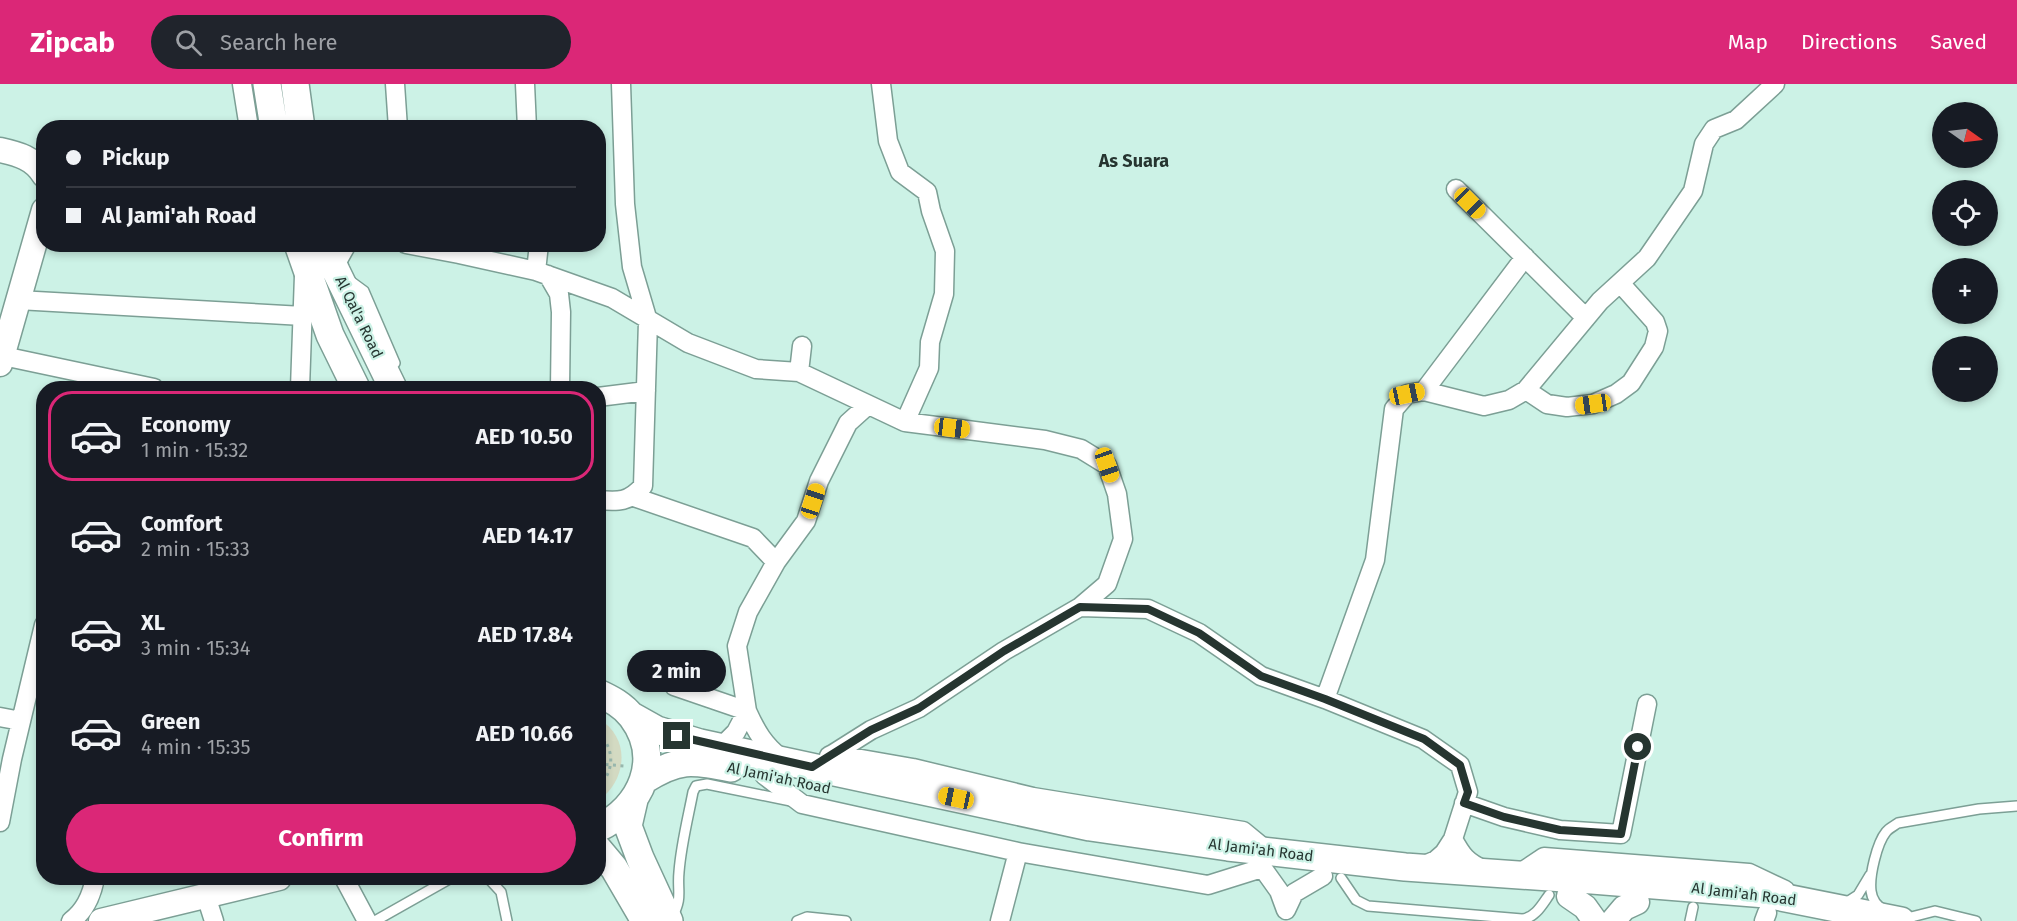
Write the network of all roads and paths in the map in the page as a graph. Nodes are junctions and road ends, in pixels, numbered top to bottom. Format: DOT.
graph roads {
  1 [pos="242,84"];
  2 [pos="267,84"];
  3 [pos="295,84"];
  4 [pos="395,84"];
  5 [pos="525,84"];
  6 [pos="621,84"];
  7 [pos="881,84"];
  8 [pos="1775,84"];
  9 [pos="248,120"];
  10 [pos="273,120"];
  11 [pos="300,120"];
  12 [pos="397,120"];
  13 [pos="527,120"];
  14 [pos="0,150"];
  15 [pos="36,164"];
  16 [pos="1456,189"];
  17 [pos="36,238"];
  18 [pos="448,252"];
  19 [pos="540,252"];
  20 [pos="301,254"];
  21 [pos="336,257"];
  22 [pos="1525,257"];
  23 [pos="632,267"];
  24 [pos="542,273"];
  25 [pos="1621,284"];
  26 [pos="590,290"];
  27 [pos="612,298"];
  28 [pos="18,300"];
  29 [pos="561,312"];
  30 [pos="303,316"];
  31 [pos="1586,318"];
  32 [pos="648,321"];
  33 [pos="687,343"];
  34 [pos="802,346"];
  35 [pos="1,360"];
  36 [pos="647,370"];
  37 [pos="799,372"];
  38 [pos="96,381"];
  39 [pos="300,381"];
  40 [pos="353,381"];
  41 [pos="397,381"];
  42 [pos="560,381"];
  43 [pos="1526,390"];
  44 [pos="646,391"];
  45 [pos="1424,391"];
  46 [pos="838,392"];
  47 [pos="606,396"];
  48 [pos="867,405"];
  49 [pos="905,422"];
  50 [pos="848,423"];
  51 [pos="634,497"];
  52 [pos="606,500"];
  53 [pos="776,562"];
  54 [pos="1080,607"];
  55 [pos="36,658"];
  56 [pos="674,686"];
  57 [pos="606,697"];
  58 [pos="1325,699"];
  59 [pos="1647,704"];
  60 [pos="747,711"];
  61 [pos="0,717"];
  62 [pos="632,717"];
  63 [pos="21,721"];
  64 [pos="606,742"];
  65 [pos="721,747"];
  66 [pos="626,757"];
  67 [pos="823,760"];
  68 [pos="606,765"];
  69 [pos="611,765"];
  70 [pos="774,768"];
  71 [pos="606,778"];
  72 [pos="632,780"];
  73 [pos="1464,803"];
  74 [pos="802,804"];
  75 [pos="2017,806"];
  76 [pos="0,822"];
  77 [pos="606,825"];
  78 [pos="1453,839"];
  79 [pos="1018,852"];
  80 [pos="606,858"];
  81 [pos="1264,863"];
  82 [pos="1419,868"];
  83 [pos="1490,873"];
  84 [pos="1872,873"];
  85 [pos="1332,877"];
  86 [pos="93,885"];
  87 [pos="95,885"];
  88 [pos="251,885"];
  89 [pos="348,885"];
  90 [pos="439,885"];
  91 [pos="494,885"];
  92 [pos="206,896"];
  93 [pos="1559,896"];
  94 [pos="1637,902"];
  95 [pos="1813,909"];
  96 [pos="1691,914"];
  97 [pos="1285,916"];
  98 [pos="640,917"];
  99 [pos="1766,917"];
  100 [pos="109,919"];
  101 [pos="71,921"];
  102 [pos="214,921"];
  103 [pos="367,921"];
  104 [pos="375,921"];
  105 [pos="507,921"];
  106 [pos="669,921"];
  107 [pos="797,921"];
  108 [pos="846,921"];
  109 [pos="1000,921"];
  110 [pos="1595,921"];
  111 [pos="1613,921"];
  112 [pos="1899,921"];
  113 [pos="1976,921"];
  1 -- 9 [label="street"];
  2 -- 10 [label="main road"];
  3 -- 11 [label="main road"];
  4 -- 12 [label="street"];
  5 -- 13 [label="street"];
  6 -- 23 [label="street"];
  7 -- 49 [label="street"];
  8 -- 25 [label="street"];
  14 -- 15 [label="street"];
  16 -- 22 [label="street"];
  17 -- 28 [label="street"];
  18 -- 24 [label="street"];
  19 -- 24 [label="street"];
  20 -- 30 [label="street"];
  20 -- 40 [label="main road, Al Qal'a Road"];
  21 -- 41 [label="main road, Al Qal'a Road"];
  22 -- 31 [label="street"];
  22 -- 45 [label="street"];
  23 -- 27 [label="street"];
  23 -- 32 [label="street"];
  24 -- 26 [label="street"];
  24 -- 29 [label="street"];
  25 -- 31 [label="street"];
  25 -- 43 [label="street"];
  26 -- 27 [label="street"];
  26 -- 29 [label="street"];
  27 -- 32 [label="street"];
  28 -- 30 [label="street"];
  28 -- 35 [label="street"];
  29 -- 42 [label="street"];
  30 -- 39 [label="street"];
  31 -- 43 [label="street"];
  32 -- 33 [label="street"];
  32 -- 36 [label="street"];
  33 -- 36 [label="street"];
  33 -- 37 [label="street"];
  34 -- 37 [label="street"];
  35 -- 38 [label="street"];
  36 -- 44 [label="street"];
  37 -- 46 [label="street"];
  43 -- 45 [label="street"];
  44 -- 47 [label="street"];
  44 -- 51 [label="street"];
  45 -- 58 [label="street"];
  46 -- 48 [label="street"];
  46 -- 50 [label="street"];
  48 -- 49 [label="street"];
  48 -- 50 [label="street"];
  49 -- 54 [label="street"];
  50 -- 53 [label="street"];
  51 -- 52 [label="street"];
  51 -- 53 [label="street"];
  53 -- 60 [label="street"];
  54 -- 58 [label="street"];
  54 -- 67 [label="street"];
  55 -- 63 [label="street"];
  56 -- 60 [label="street"];
  57 -- 62 [label="main road, Al Jami'ah Road"];
  58 -- 73 [label="street"];
  59 -- 73 [label="street"];
  60 -- 65 [label="street"];
  60 -- 70 [label="street"];
  61 -- 63 [label="street"];
  62 -- 65 [label="main road, Al Jami'ah Road"];
  62 -- 72 [label="main road"];
  63 -- 76 [label="street"];
  64 -- 69 [label="path"];
  65 -- 70 [label="main road, Al Jami'ah Road"];
  66 -- 72 [label="path"];
  67 -- 70 [label="main road, Al Jami'ah Road"];
  67 -- 81 [label="main road, Al Jami'ah Road"];
  68 -- 69 [label="path"];
  69 -- 71 [label="path"];
  69 -- 72 [label="path"];
  70 -- 72 [label="main road, Al Jami'ah Road"];
  70 -- 74 [label="street"];
  70 -- 81 [label="main road, Al Jami'ah Road"];
  72 -- 77 [label="main road, Al Jami'ah Road"];
  72 -- 106 [label="main road"];
  73 -- 78 [label="street"];
  74 -- 79 [label="street"];
  74 -- 106 [label="lane"];
  75 -- 84 [label="lane"];
  78 -- 82 [label="street"];
  78 -- 83 [label="street"];
  79 -- 81 [label="street"];
  79 -- 109 [label="street"];
  80 -- 98 [label="main road"];
  81 -- 82 [label="main road, Al Jami'ah Road"];
  81 -- 85 [label="main road, Al Jami'ah Road"];
  81 -- 97 [label="street"];
  82 -- 83 [label="main road, Al Jami'ah Road"];
  83 -- 95 [label="main road, Al Jami'ah Road"];
  84 -- 95 [label="lane"];
  84 -- 112 [label="lane"];
  85 -- 93 [label="main road, Al Jami'ah Road"];
  85 -- 97 [label="street"];
  86 -- 101 [label="street"];
  87 -- 100 [label="street"];
  88 -- 92 [label="street"];
  89 -- 103 [label="street"];
  90 -- 104 [label="lane"];
  91 -- 105 [label="lane"];
  92 -- 100 [label="street"];
  92 -- 102 [label="street"];
  93 -- 94 [label="main road, Al Jami'ah Road"];
  93 -- 110 [label="street"];
  94 -- 96 [label="main road, Al Jami'ah Road"];
  94 -- 111 [label="street"];
  95 -- 99 [label="main road, Al Jami'ah Road"];
  95 -- 112 [label="main road, Al Jami'ah Road"];
  96 -- 99 [label="main road, Al Jami'ah Road"];
  107 -- 108 [label="lane"];
  112 -- 113 [label="lane"];
}
